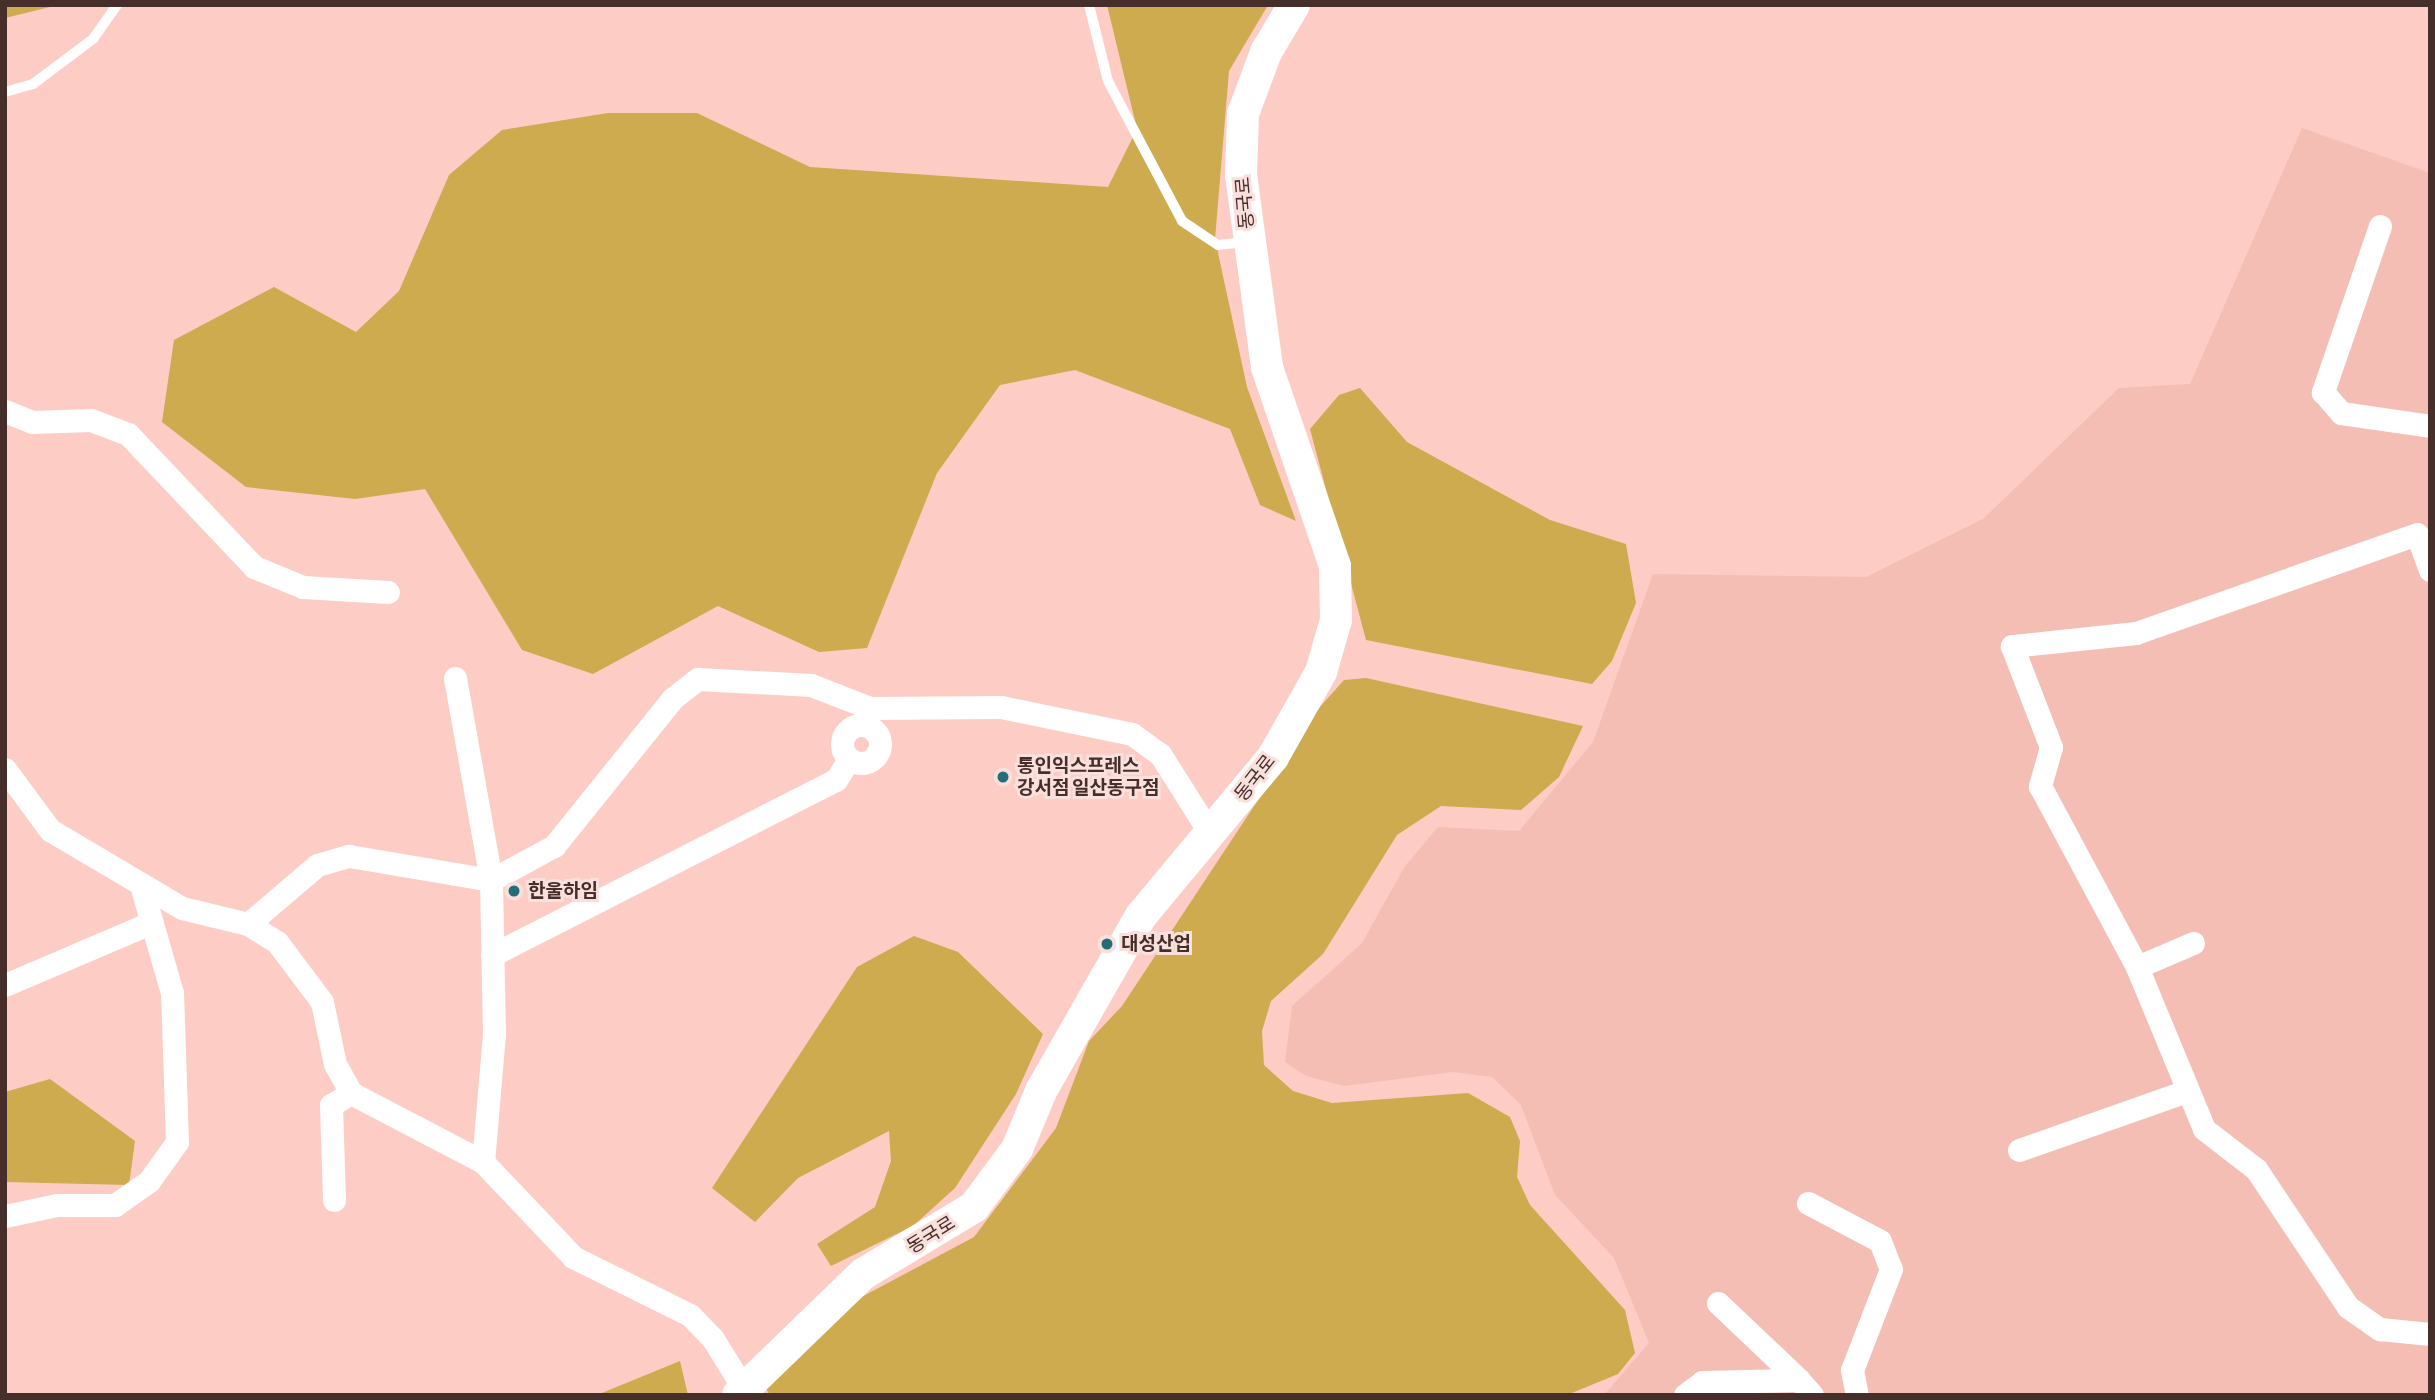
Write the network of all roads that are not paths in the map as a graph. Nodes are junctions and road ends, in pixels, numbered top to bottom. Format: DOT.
graph roads {
  1 [pos="117,5"];
  2 [pos="1089,5"];
  3 [pos="1294,5"];
  4 [pos="5,92"];
  5 [pos="2380,226"];
  6 [pos="1248,241"];
  7 [pos="5,411"];
  8 [pos="2430,426"];
  9 [pos="2430,570"];
  10 [pos="388,592"];
  11 [pos="455,678"];
  12 [pos="868,717"];
  13 [pos="5,769"];
  14 [pos="1210,833"];
  15 [pos="491,880"];
  16 [pos="141,885"];
  17 [pos="148,924"];
  18 [pos="248,924"];
  19 [pos="2193,943"];
  20 [pos="492,955"];
  21 [pos="2137,967"];
  22 [pos="5,985"];
  23 [pos="2184,1092"];
  24 [pos="351,1093"];
  25 [pos="2019,1150"];
  26 [pos="482,1162"];
  27 [pos="334,1200"];
  28 [pos="1808,1203"];
  29 [pos="5,1216"];
  30 [pos="1718,1303"];
  31 [pos="2430,1334"];
  32 [pos="1806,1387"];
  33 [pos="741,1392"];
  34 [pos="1685,1395"];
  35 [pos="1857,1395"];
  1 -- 4 [label="lane"];
  2 -- 6 [label="lane"];
  3 -- 6 [label="street, 동국로"];
  5 -- 8 [label="street"];
  6 -- 14 [label="street, 동국로"];
  7 -- 10 [label="street"];
  9 -- 21 [label="street"];
  11 -- 15 [label="street"];
  12 -- 14 [label="street"];
  12 -- 15 [label="street"];
  12 -- 20 [label="street"];
  13 -- 16 [label="street"];
  14 -- 33 [label="street, 동국로"];
  15 -- 18 [label="street"];
  15 -- 20 [label="street"];
  16 -- 17 [label="street"];
  16 -- 18 [label="street"];
  17 -- 22 [label="street"];
  17 -- 29 [label="street"];
  18 -- 24 [label="street"];
  19 -- 21 [label="street"];
  20 -- 26 [label="street"];
  21 -- 23 [label="street"];
  23 -- 25 [label="street"];
  23 -- 31 [label="street"];
  24 -- 26 [label="street"];
  24 -- 27 [label="street"];
  26 -- 33 [label="street"];
  28 -- 35 [label="street"];
  30 -- 32 [label="street"];
  32 -- 34 [label="street"];
}
